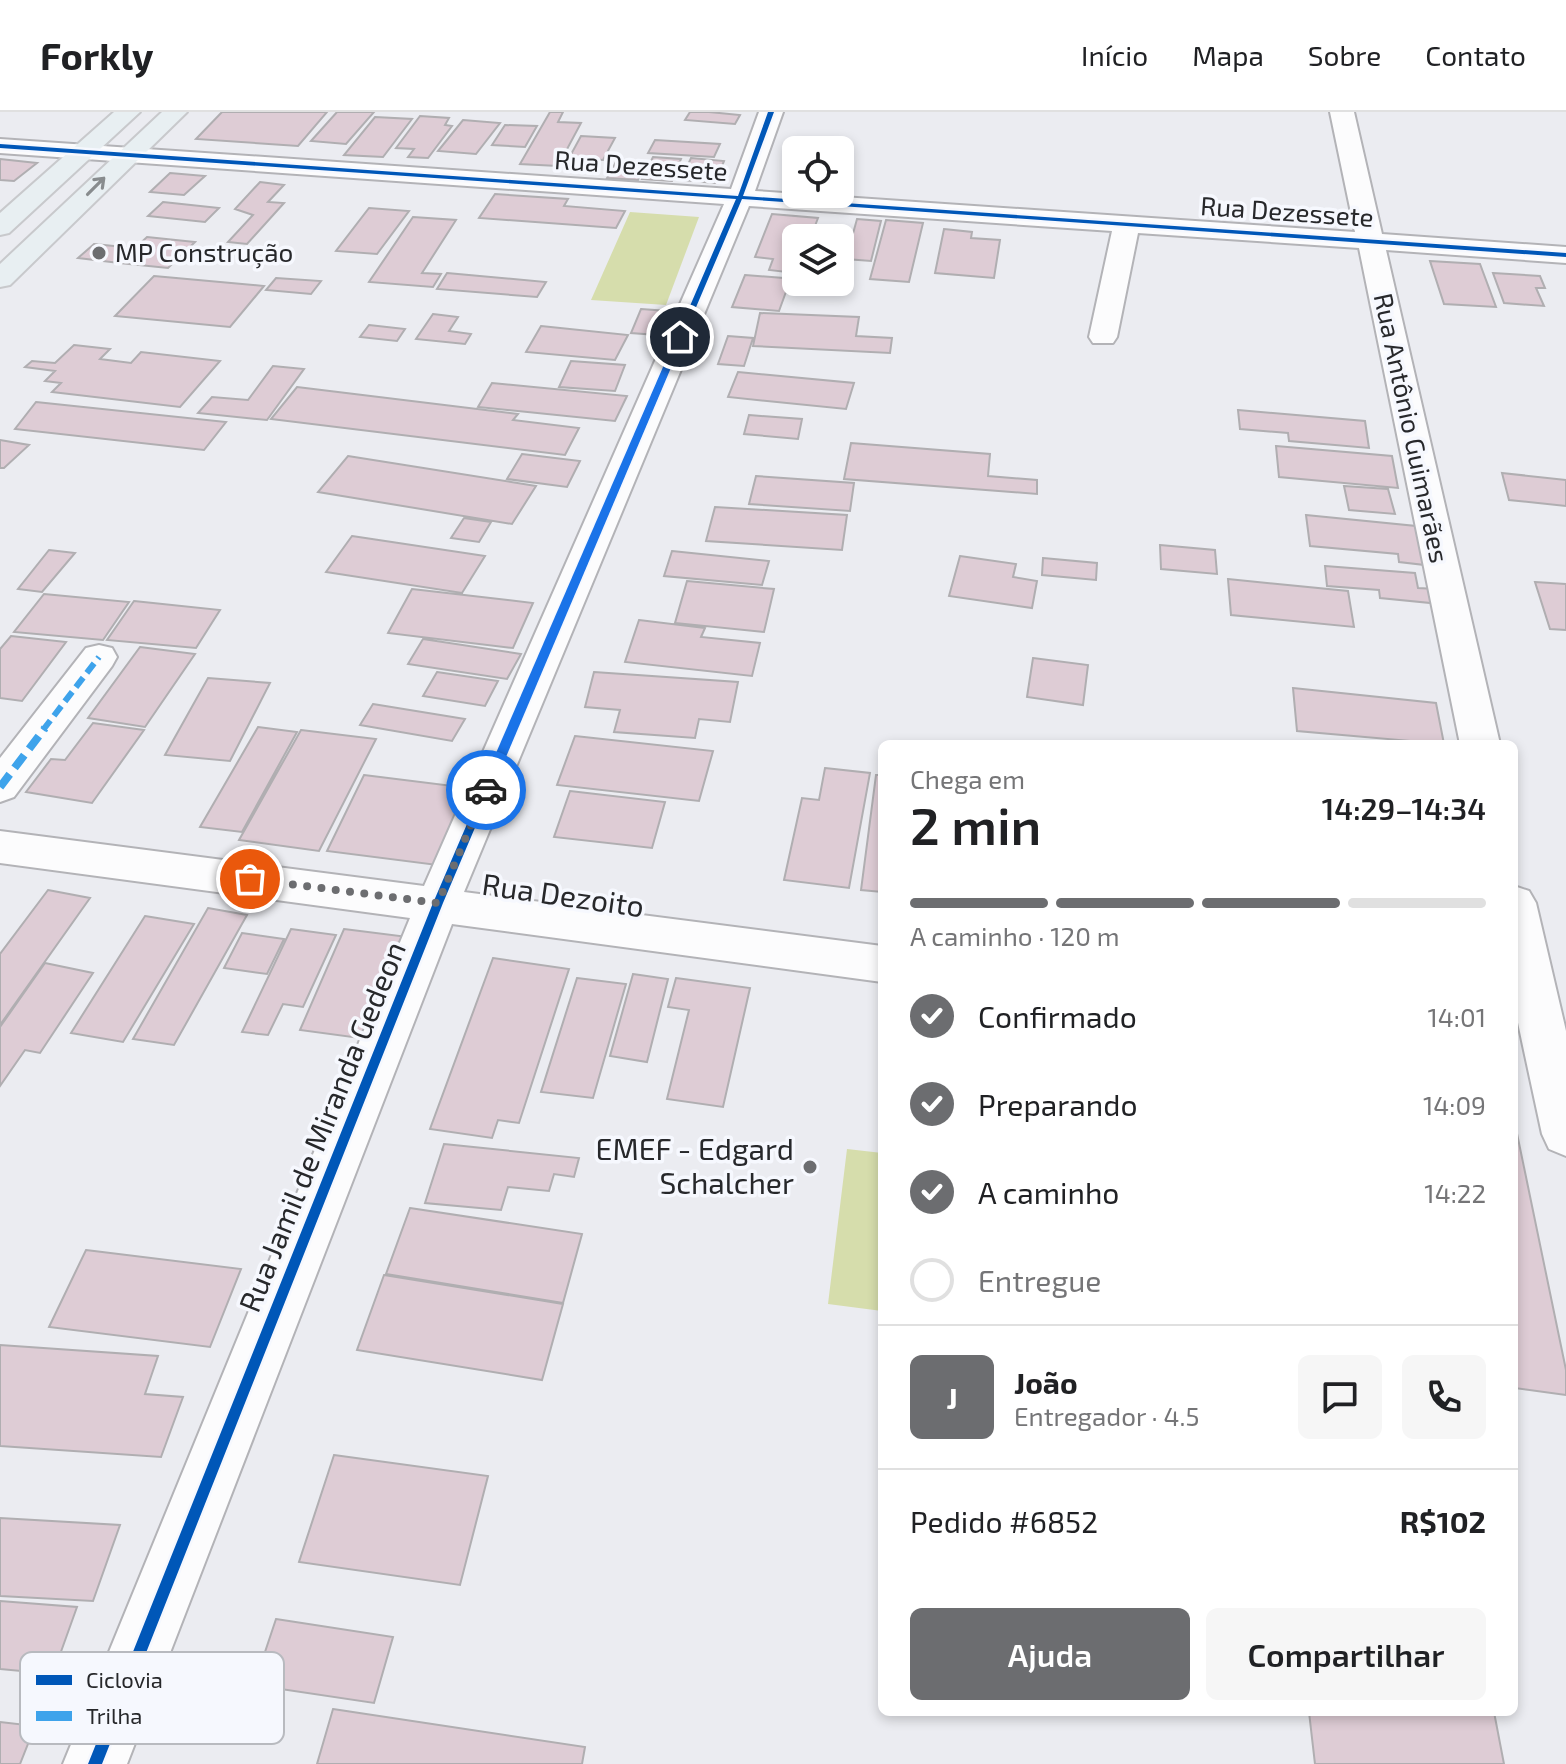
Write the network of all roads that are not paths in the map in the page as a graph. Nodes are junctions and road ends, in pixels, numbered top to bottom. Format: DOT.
graph roads {
  1 [pos="128,112"];
  2 [pos="175,112"];
  3 [pos="771,112"];
  4 [pos="1342,112"];
  5 [pos="0,146"];
  6 [pos="85,152"];
  7 [pos="130,155"];
  8 [pos="741,195"];
  9 [pos="64,217"];
  10 [pos="7,221"];
  11 [pos="1127,223"];
  12 [pos="1371,240"];
  13 [pos="1566,255"];
  14 [pos="0,279"];
  15 [pos="1103,337"];
  16 [pos="99,657"];
  17 [pos="1479,740"];
  18 [pos="0,787"];
  19 [pos="0,847"];
  20 [pos="438,903"];
  21 [pos="1518,925"];
  22 [pos="878,963"];
  23 [pos="1542,1054"];
  24 [pos="1566,1134"];
  25 [pos="140,1652"];
  26 [pos="103,1744"];
  27 [pos="95,1764"];
  1 -- 6 [label="main road"];
  2 -- 7 [label="main road"];
  3 -- 8 [label="street, Rua Jamil de Miranda Gedeon"];
  4 -- 12 [label="street, Rua Antônio Guimarães"];
  5 -- 6 [label="street, Rua Dezessete"];
  6 -- 7 [label="street, Rua Dezessete"];
  6 -- 10 [label="main road"];
  7 -- 8 [label="street, Rua Dezessete"];
  9 -- 7 [label="main road, one-way"];
  8 -- 11 [label="street, Rua Dezessete"];
  8 -- 20 [label="street, Rua Jamil de Miranda Gedeon"];
  9 -- 10 [label="main road"];
  9 -- 14 [label="main road"];
  11 -- 12 [label="street, Rua Dezessete"];
  11 -- 15 [label="street"];
  12 -- 13 [label="street, Rua Dezessete"];
  12 -- 17 [label="street, Rua Antônio Guimarães"];
  16 -- 18 [label="street"];
  19 -- 20 [label="street, Rua Dezoito"];
  20 -- 22 [label="street, Rua Dezoito"];
  20 -- 25 [label="street, Rua Jamil de Miranda Gedeon"];
  21 -- 23 [label="street"];
  23 -- 24 [label="street"];
  26 -- 27 [label="street, Rua Jamil de Miranda Gedeon"];
}
